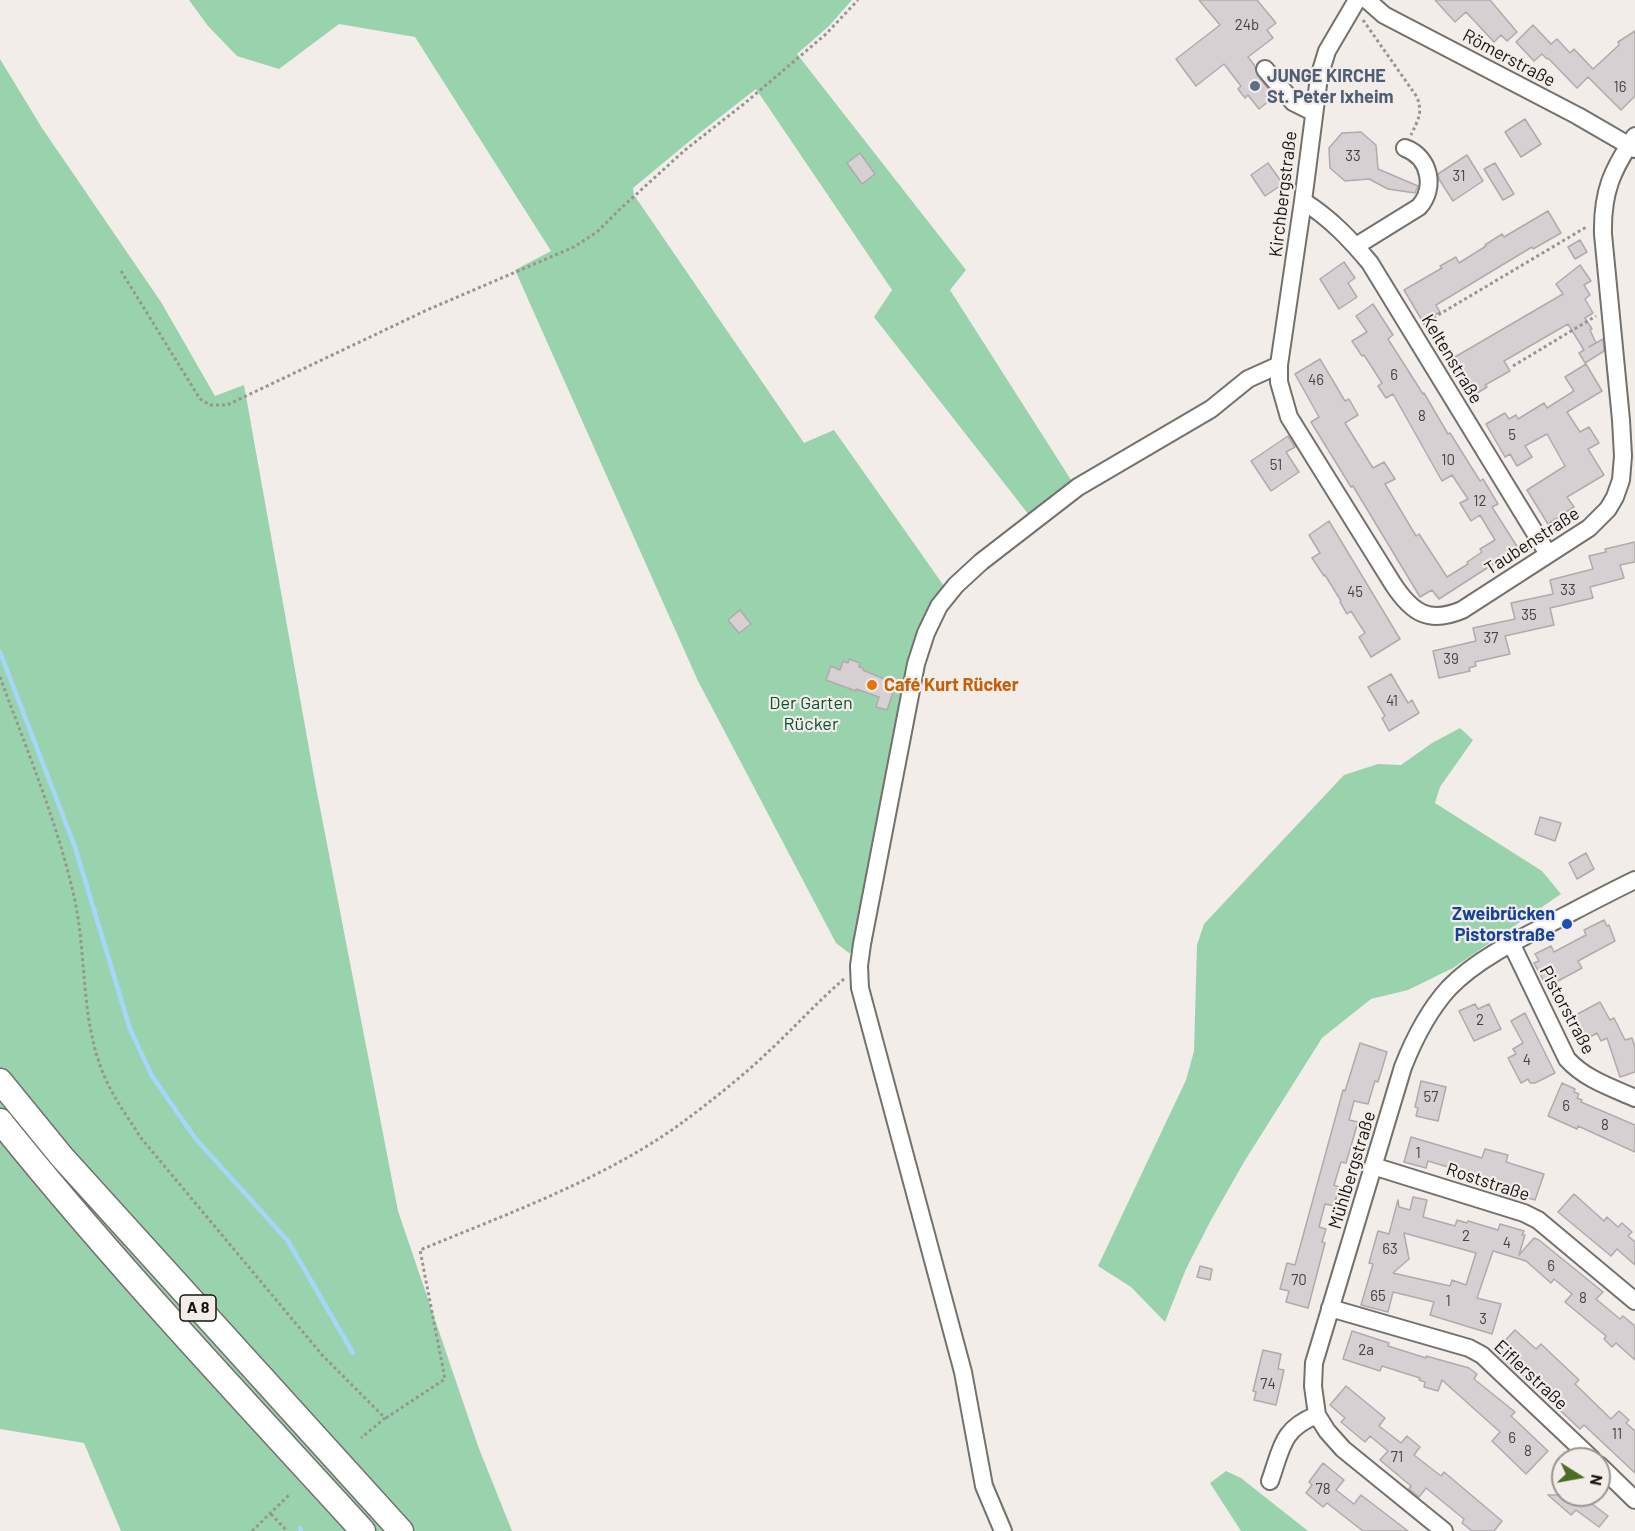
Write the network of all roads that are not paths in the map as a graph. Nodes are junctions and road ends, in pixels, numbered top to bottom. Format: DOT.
graph roads {
  1 [pos="1359,2"];
  2 [pos="1265,69"];
  3 [pos="1313,111"];
  4 [pos="1633,143"];
  5 [pos="1405,148"];
  6 [pos="1303,201"];
  7 [pos="1356,246"];
  8 [pos="1279,365"];
  9 [pos="1548,554"];
  10 [pos="1635,880"];
  11 [pos="1511,943"];
  12 [pos="0,1081"];
  13 [pos="1635,1098"];
  14 [pos="0,1121"];
  15 [pos="1373,1166"];
  16 [pos="1635,1301"];
  17 [pos="1330,1308"];
  18 [pos="1317,1415"];
  19 [pos="1579,1447"];
  20 [pos="1611,1477"];
  21 [pos="1270,1481"];
  22 [pos="1635,1500"];
  23 [pos="363,1531"];
  24 [pos="401,1531"];
  25 [pos="1004,1531"];
  26 [pos="1443,1531"];
  1 -- 3 [label="street, Kirchbergstraße"];
  1 -- 4 [label="street, Römerstraße"];
  2 -- 3 [label="street"];
  3 -- 6 [label="street, Kirchbergstraße"];
  4 -- 9 [label="street, Taubenstraße"];
  5 -- 7 [label="street"];
  6 -- 7 [label="street, Keltenstraße"];
  6 -- 8 [label="street, Kirchbergstraße"];
  7 -- 9 [label="street, Keltenstraße"];
  8 -- 9 [label="street, Taubenstraße"];
  8 -- 25 [label="street"];
  10 -- 11 [label="street, Mühlbergstraße"];
  11 -- 13 [label="street, Pistorstraße"];
  11 -- 15 [label="street, Mühlbergstraße"];
  12 -- 24 [label="highway, A 8"];
  14 -- 23 [label="highway, A 8"];
  15 -- 16 [label="street, Roststraße"];
  15 -- 17 [label="street, Mühlbergstraße"];
  17 -- 18 [label="street, Mühlbergstraße"];
  17 -- 19 [label="street, Eiflerstraße"];
  18 -- 21 [label="street"];
  18 -- 26 [label="street, Mühlbergstraße"];
  20 -- 22 [label="street"];
}
